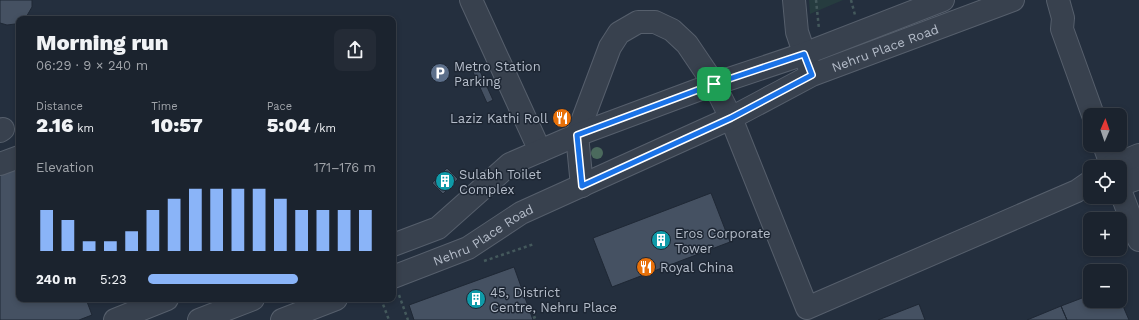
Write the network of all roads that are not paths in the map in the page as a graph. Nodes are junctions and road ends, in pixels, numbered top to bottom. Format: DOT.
graph roads {
  1 [pos="471,0"];
  2 [pos="794,0"];
  3 [pos="943,0"];
  4 [pos="1013,0"];
  5 [pos="1049,0"];
  6 [pos="1058,0"];
  7 [pos="1062,29"];
  8 [pos="813,50"];
  9 [pos="812,75"];
  10 [pos="714,84"];
  11 [pos="1090,108"];
  12 [pos="731,118"];
  13 [pos="577,135"];
  14 [pos="540,151"];
  15 [pos="1139,155"];
  16 [pos="16,158"];
  17 [pos="1127,162"];
  18 [pos="0,164"];
  19 [pos="1127,175"];
  20 [pos="1139,178"];
  21 [pos="582,186"];
  22 [pos="1083,188"];
  23 [pos="1125,204"];
  24 [pos="1139,240"];
  25 [pos="396,242"];
  26 [pos="396,284"];
  27 [pos="160,302"];
  28 [pos="245,302"];
  29 [pos="330,302"];
  30 [pos="123,318"];
  31 [pos="295,318"];
  32 [pos="199,320"];
  1 -- 14 [label="street"];
  2 -- 8 [label="street"];
  3 -- 8 [label="street, Nehru Place Road"];
  4 -- 9 [label="street, Nehru Place Road"];
  5 -- 7 [label="street"];
  6 -- 7 [label="street"];
  7 -- 11 [label="street"];
  8 -- 9 [label="street"];
  8 -- 10 [label="street, Nehru Place Road"];
  9 -- 12 [label="street, Nehru Place Road"];
  10 -- 12 [label="street"];
  10 -- 13 [label="street, Nehru Place Road"];
  10 -- 13 [label="street"];
  12 -- 21 [label="street, Nehru Place Road"];
  12 -- 22 [label="street"];
  13 -- 14 [label="street, Nehru Place Road"];
  13 -- 21 [label="street"];
  14 -- 25 [label="street, Nehru Place Road"];
  15 -- 17 [label="street"];
  16 -- 18 [label="street"];
  19 -- 20 [label="street"];
  21 -- 26 [label="street, Nehru Place Road"];
  23 -- 24 [label="street"];
  27 -- 30 [label="street"];
  28 -- 32 [label="street"];
  29 -- 31 [label="street"];
}
